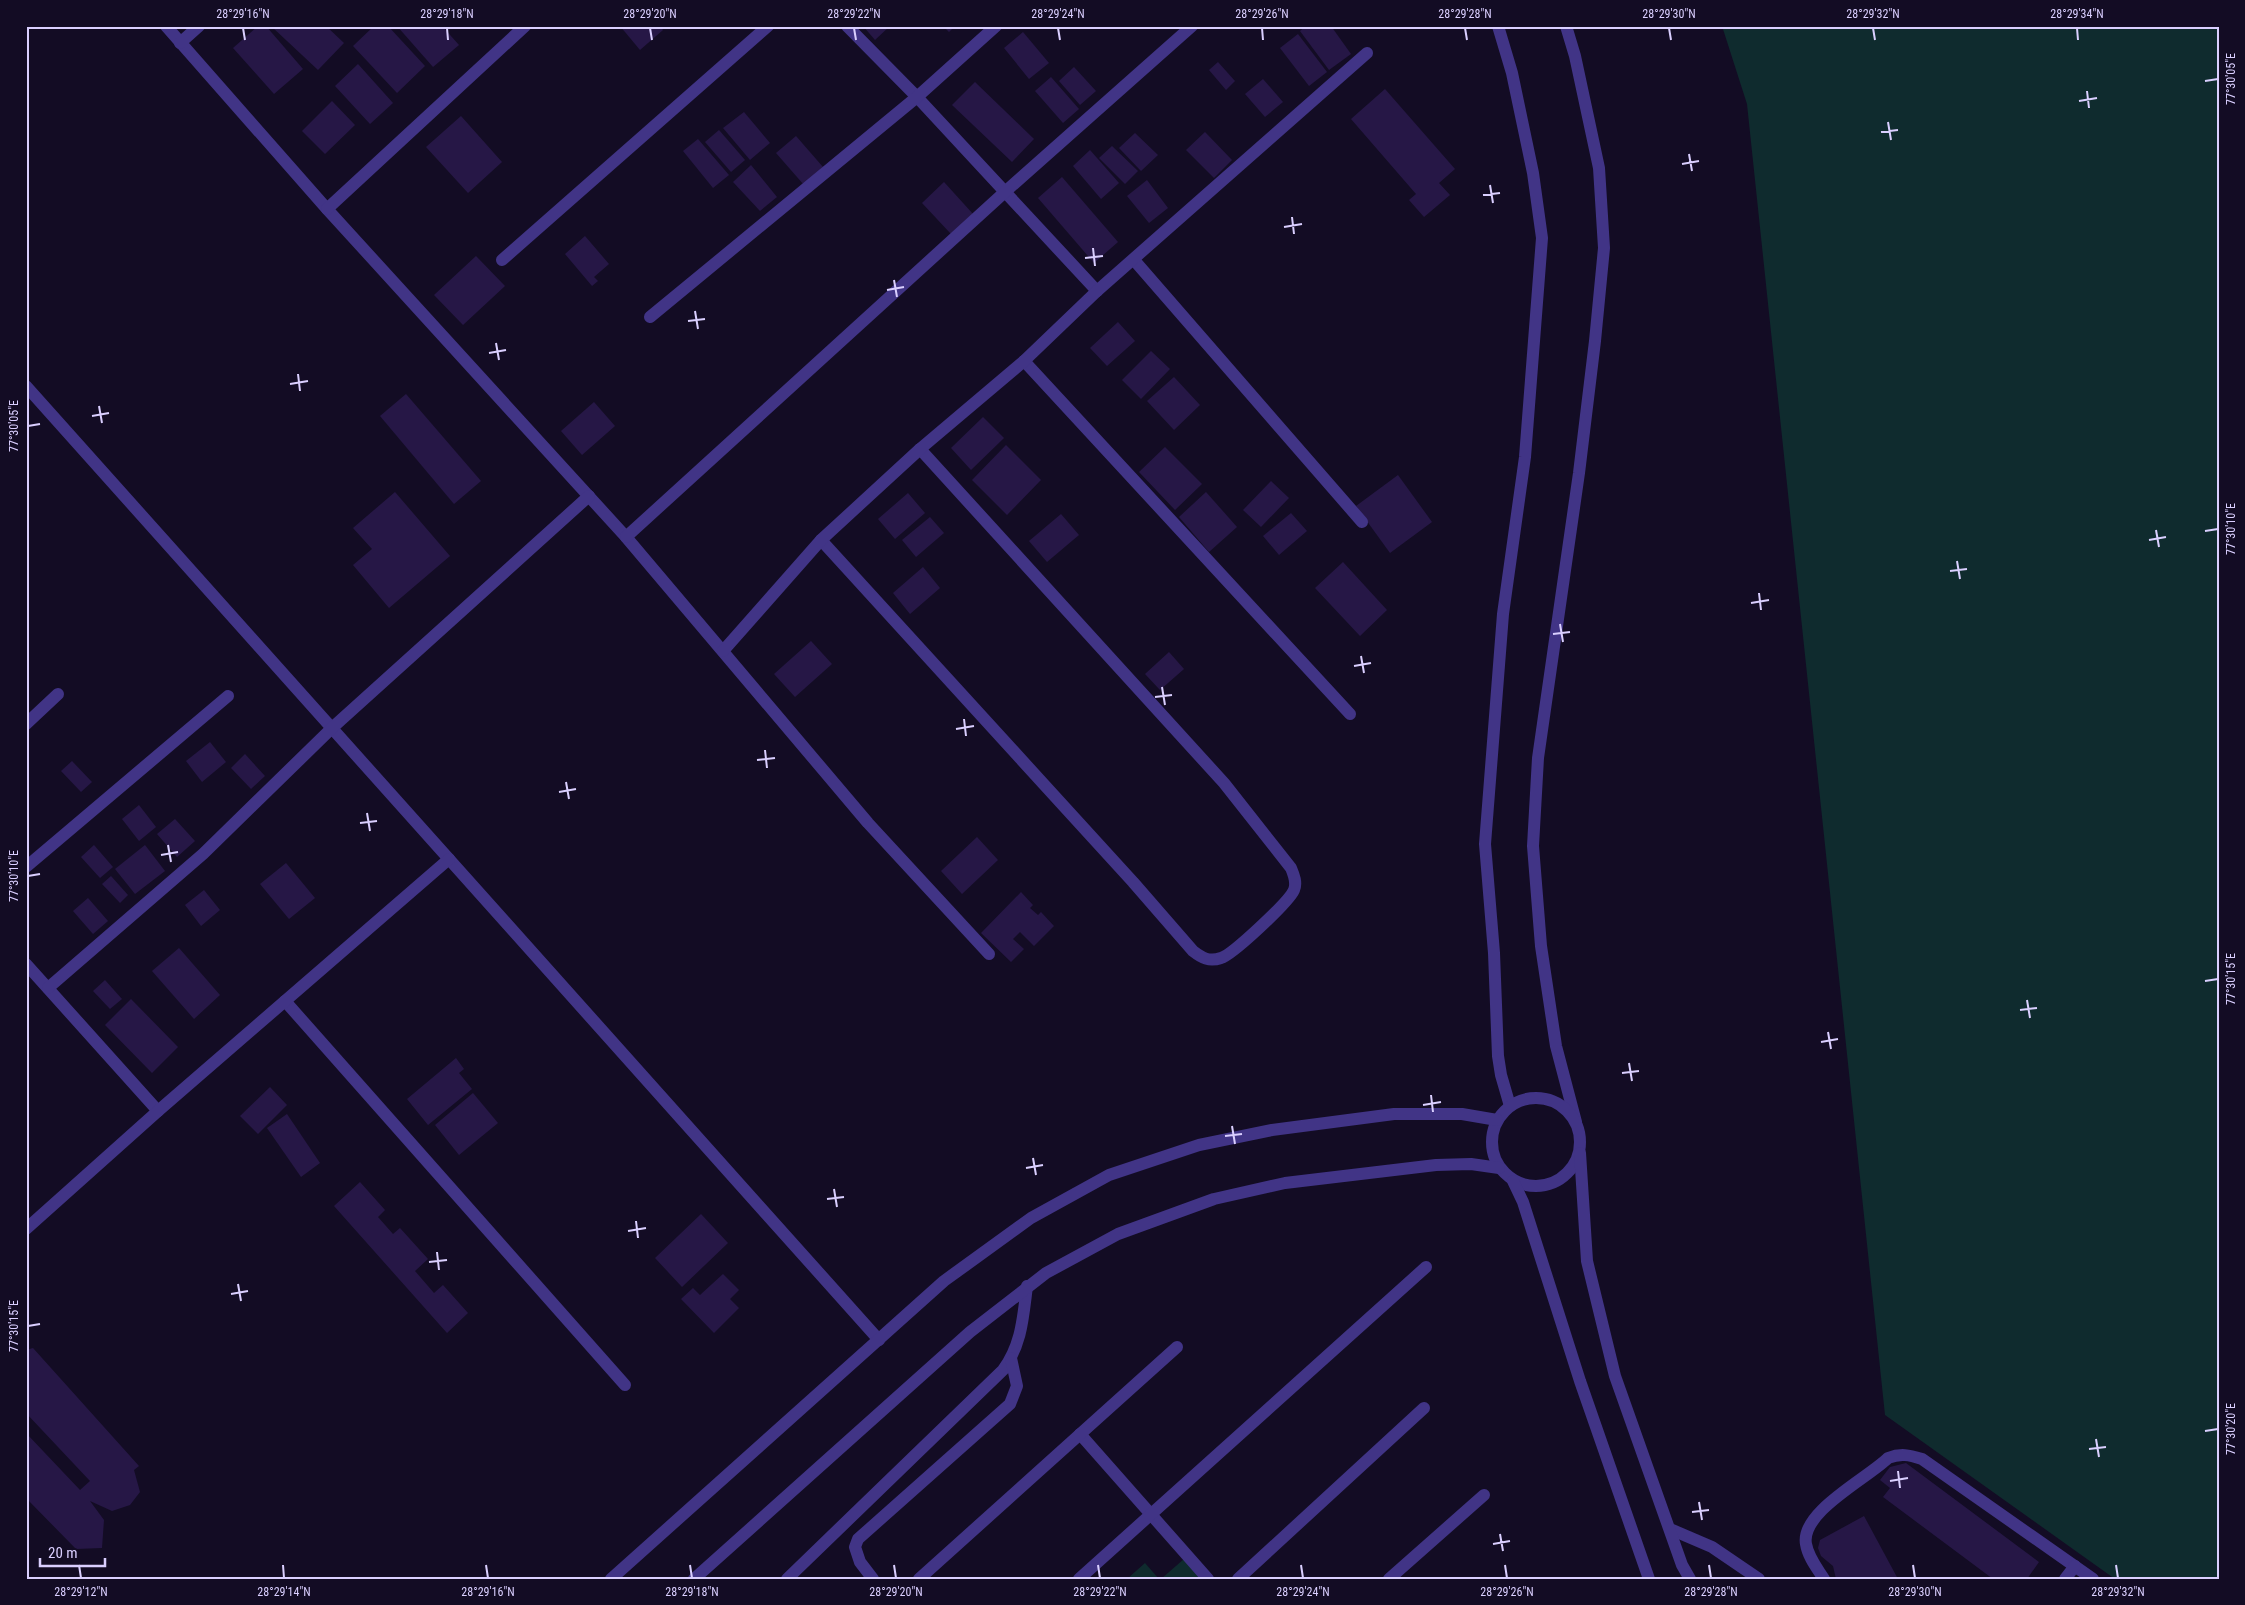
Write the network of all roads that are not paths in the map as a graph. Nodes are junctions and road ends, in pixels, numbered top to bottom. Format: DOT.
graph roads {
  1 [pos="166,26"];
  2 [pos="199,26"];
  3 [pos="525,26"];
  4 [pos="768,26"];
  5 [pos="847,26"];
  6 [pos="996,26"];
  7 [pos="1192,26"];
  8 [pos="1498,26"];
  9 [pos="1566,26"];
  10 [pos="180,43"];
  11 [pos="1367,53"];
  12 [pos="917,97"];
  13 [pos="1006,191"];
  14 [pos="326,209"];
  15 [pos="502,260"];
  16 [pos="1134,260"];
  17 [pos="1097,290"];
  18 [pos="650,317"];
  19 [pos="1024,361"];
  20 [pos="26,386"];
  21 [pos="920,449"];
  22 [pos="588,496"];
  23 [pos="1362,522"];
  24 [pos="626,538"];
  25 [pos="821,540"];
  26 [pos="723,651"];
  27 [pos="58,694"];
  28 [pos="228,696"];
  29 [pos="1350,714"];
  30 [pos="26,724"];
  31 [pos="332,728"];
  32 [pos="449,859"];
  33 [pos="26,867"];
  34 [pos="989,954"];
  35 [pos="26,964"];
  36 [pos="48,988"];
  37 [pos="285,1001"];
  38 [pos="1510,1106"];
  39 [pos="158,1111"];
  40 [pos="1497,1120"];
  41 [pos="1576,1122"];
  42 [pos="1580,1153"];
  43 [pos="1499,1168"];
  44 [pos="1513,1181"];
  45 [pos="26,1229"];
  46 [pos="1426,1267"];
  47 [pos="1027,1286"];
  48 [pos="879,1340"];
  49 [pos="1177,1346"];
  50 [pos="1011,1358"];
  51 [pos="626,1385"];
  52 [pos="1424,1408"];
  53 [pos="1080,1434"];
  54 [pos="1484,1495"];
  55 [pos="1151,1514"];
  56 [pos="1670,1529"];
  57 [pos="2075,1566"];
  58 [pos="611,1579"];
  59 [pos="694,1579"];
  60 [pos="787,1579"];
  61 [pos="873,1579"];
  62 [pos="919,1579"];
  63 [pos="1079,1579"];
  64 [pos="1208,1579"];
  65 [pos="1238,1579"];
  66 [pos="1389,1579"];
  67 [pos="1649,1579"];
  68 [pos="1690,1579"];
  69 [pos="1759,1579"];
  70 [pos="1824,1579"];
  71 [pos="2065,1579"];
  72 [pos="2093,1579"];
  1 -- 10 [label="street"];
  2 -- 10 [label="street"];
  3 -- 14 [label="street"];
  4 -- 15 [label="street"];
  5 -- 12 [label="street"];
  6 -- 12 [label="street"];
  7 -- 13 [label="street"];
  8 -- 38 [label="street"];
  9 -- 41 [label="street"];
  10 -- 14 [label="street"];
  11 -- 16 [label="street"];
  12 -- 13 [label="street"];
  12 -- 18 [label="street"];
  13 -- 17 [label="street"];
  13 -- 24 [label="street"];
  14 -- 22 [label="street"];
  16 -- 17 [label="street"];
  16 -- 23 [label="street"];
  17 -- 19 [label="street"];
  19 -- 21 [label="street"];
  19 -- 29 [label="street"];
  20 -- 31 [label="street"];
  21 -- 25 [label="street"];
  21 -- 25 [label="street"];
  22 -- 24 [label="street"];
  22 -- 31 [label="street"];
  24 -- 26 [label="street"];
  25 -- 26 [label="street"];
  26 -- 34 [label="street"];
  27 -- 30 [label="street"];
  28 -- 33 [label="street"];
  31 -- 32 [label="street"];
  31 -- 36 [label="street"];
  32 -- 37 [label="street"];
  32 -- 48 [label="street"];
  35 -- 36 [label="street"];
  36 -- 39 [label="street"];
  37 -- 39 [label="street"];
  37 -- 51 [label="street"];
  38 -- 40 [label="street"];
  38 -- 41 [label="street"];
  39 -- 45 [label="street"];
  40 -- 43 [label="street"];
  40 -- 48 [label="street"];
  41 -- 42 [label="street"];
  42 -- 44 [label="street"];
  42 -- 56 [label="street"];
  43 -- 44 [label="street"];
  43 -- 47 [label="street"];
  44 -- 67 [label="street"];
  46 -- 55 [label="street"];
  47 -- 50 [label="street"];
  47 -- 59 [label="street"];
  48 -- 58 [label="street"];
  49 -- 53 [label="street"];
  50 -- 60 [label="street"];
  50 -- 61 [label="street"];
  52 -- 65 [label="street"];
  53 -- 55 [label="street"];
  53 -- 62 [label="street"];
  54 -- 66 [label="street"];
  55 -- 63 [label="street"];
  55 -- 64 [label="street"];
  56 -- 68 [label="street"];
  56 -- 69 [label="street"];
  57 -- 70 [label="street"];
  57 -- 71 [label="street"];
  57 -- 72 [label="street"];
}
